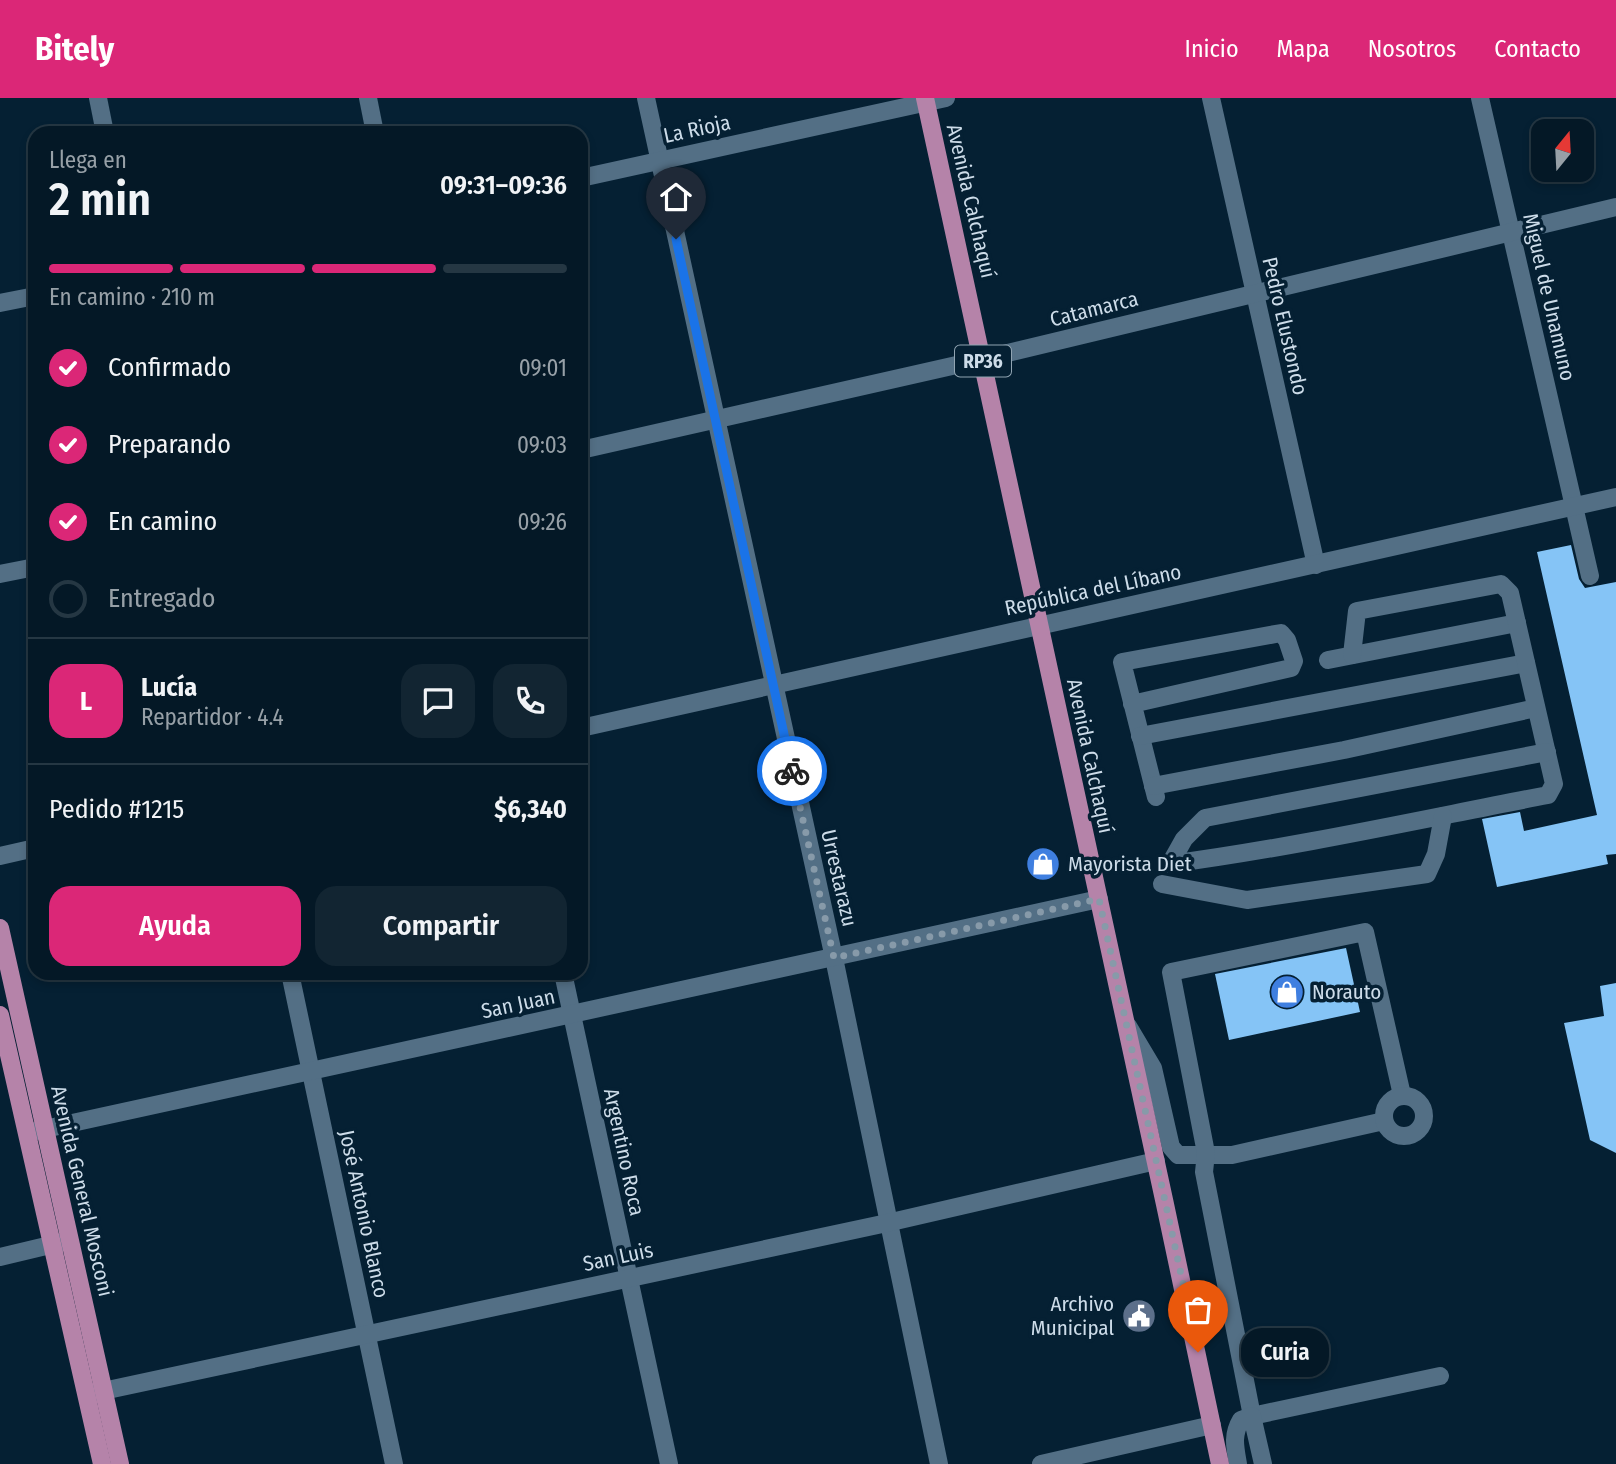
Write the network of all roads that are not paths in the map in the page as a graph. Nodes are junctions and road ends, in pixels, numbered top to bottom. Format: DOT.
graph roads {
  1 [pos="98,98"];
  2 [pos="368,98"];
  3 [pos="646,98"];
  4 [pos="946,98"];
  5 [pos="1211,98"];
  6 [pos="1480,98"];
  7 [pos="925,100"];
  8 [pos="104,126"];
  9 [pos="374,126"];
  10 [pos="659,160"];
  11 [pos="588,176"];
  12 [pos="1616,207"];
  13 [pos="1511,233"];
  14 [pos="1255,293"];
  15 [pos="28,297"];
  16 [pos="0,303"];
  17 [pos="983,359"];
  18 [pos="715,421"];
  19 [pos="588,448"];
  20 [pos="1616,497"];
  21 [pos="1572,507"];
  22 [pos="1316,565"];
  23 [pos="28,569"];
  24 [pos="0,575"];
  25 [pos="1590,576"];
  26 [pos="1517,623"];
  27 [pos="1040,625"];
  28 [pos="1352,655"];
  29 [pos="1328,660"];
  30 [pos="1526,663"];
  31 [pos="773,686"];
  32 [pos="1132,704"];
  33 [pos="1536,708"];
  34 [pos="588,726"];
  35 [pos="1140,736"];
  36 [pos="1547,752"];
  37 [pos="1443,816"];
  38 [pos="28,850"];
  39 [pos="0,856"];
  40 [pos="1161,884"];
  41 [pos="1099,899"];
  42 [pos="0,928"];
  43 [pos="834,958"];
  44 [pos="292,980"];
  45 [pos="565,980"];
  46 [pos="0,1015"];
  47 [pos="573,1015"];
  48 [pos="1126,1023"];
  49 [pos="12,1054"];
  50 [pos="312,1072"];
  51 [pos="1402,1096"];
  52 [pos="1384,1121"];
  53 [pos="36,1131"];
  54 [pos="1206,1153"];
  55 [pos="1156,1161"];
  56 [pos="887,1223"];
  57 [pos="61,1242"];
  58 [pos="0,1257"];
  59 [pos="627,1278"];
  60 [pos="366,1335"];
  61 [pos="1440,1376"];
  62 [pos="96,1392"];
  63 [pos="1252,1416"];
  64 [pos="1212,1425"];
  65 [pos="102,1464"];
  66 [pos="120,1464"];
  67 [pos="394,1464"];
  68 [pos="669,1464"];
  69 [pos="939,1464"];
  70 [pos="1041,1464"];
  71 [pos="1220,1464"];
  72 [pos="1238,1464"];
  73 [pos="1263,1464"];
  1 -- 8 [label="street"];
  2 -- 9 [label="street"];
  3 -- 10 [label="street, Urrestarazu"];
  4 -- 7 [label="street, La Rioja"];
  5 -- 14 [label="street, Pedro Elustondo"];
  6 -- 13 [label="street, Miguel de Unamuno"];
  7 -- 10 [label="street, La Rioja"];
  7 -- 17 [label="main road, Avenida Calchaquí / RP36"];
  10 -- 11 [label="street, La Rioja"];
  10 -- 18 [label="street, Urrestarazu"];
  12 -- 13 [label="street, Catamarca"];
  13 -- 14 [label="street, Catamarca"];
  13 -- 21 [label="street, Miguel de Unamuno"];
  14 -- 17 [label="street, Catamarca"];
  14 -- 22 [label="street, Pedro Elustondo"];
  15 -- 16 [label="street"];
  17 -- 18 [label="street, Catamarca"];
  17 -- 27 [label="main road, Avenida Calchaquí / RP36"];
  18 -- 19 [label="street, Catamarca"];
  18 -- 31 [label="street, Urrestarazu"];
  20 -- 21 [label="street, República del Líbano"];
  21 -- 22 [label="street, República del Líbano"];
  21 -- 25 [label="street, Miguel de Unamuno"];
  22 -- 27 [label="street, República del Líbano"];
  23 -- 24 [label="street"];
  26 -- 28 [label="street"];
  26 -- 28 [label="street"];
  26 -- 30 [label="street"];
  27 -- 31 [label="street, República del Líbano"];
  27 -- 41 [label="main road, Avenida Calchaquí / RP36"];
  28 -- 29 [label="street"];
  30 -- 33 [label="street"];
  30 -- 35 [label="street"];
  31 -- 34 [label="street, República del Líbano"];
  31 -- 43 [label="street, Urrestarazu"];
  32 -- 32 [label="street"];
  32 -- 35 [label="street"];
  33 -- 35 [label="street"];
  33 -- 36 [label="street"];
  36 -- 37 [label="street"];
  36 -- 37 [label="street"];
  37 -- 40 [label="street"];
  38 -- 39 [label="street"];
  41 -- 43 [label="street, San Juan"];
  41 -- 48 [label="main road, Avenida Calchaquí / RP36"];
  42 -- 49 [label="main road, Avenida General Mosconi"];
  43 -- 47 [label="street, San Juan"];
  43 -- 56 [label="street, Urrestarazu"];
  44 -- 50 [label="street, José Antonio Blanco"];
  45 -- 47 [label="street, Argentino Roca"];
  46 -- 49 [label="main road, Avenida General Mosconi"];
  47 -- 50 [label="street, San Juan"];
  47 -- 59 [label="street, Argentino Roca"];
  48 -- 54 [label="street"];
  48 -- 55 [label="main road, Avenida Calchaquí / RP36"];
  49 -- 53 [label="main road, Avenida General Mosconi"];
  50 -- 53 [label="street, San Juan"];
  50 -- 60 [label="street, José Antonio Blanco"];
  51 -- 52 [label="street"];
  51 -- 52 [label="street"];
  51 -- 54 [label="street"];
  52 -- 54 [label="street"];
  53 -- 57 [label="main road, Avenida General Mosconi"];
  54 -- 63 [label="street"];
  55 -- 56 [label="street, San Luis"];
  55 -- 64 [label="main road, Avenida Calchaquí / RP36"];
  56 -- 59 [label="street, San Luis"];
  56 -- 69 [label="street, Urrestarazu"];
  57 -- 58 [label="street"];
  57 -- 62 [label="main road, Avenida General Mosconi"];
  59 -- 60 [label="street, San Luis"];
  59 -- 68 [label="street, Argentino Roca"];
  60 -- 62 [label="street, San Luis"];
  60 -- 67 [label="street, José Antonio Blanco"];
  61 -- 63 [label="street"];
  62 -- 65 [label="main road, Avenida General Mosconi"];
  62 -- 66 [label="main road, Avenida General Mosconi"];
  63 -- 72 [label="street"];
  63 -- 73 [label="street"];
  64 -- 70 [label="street"];
  64 -- 71 [label="main road, Avenida Calchaquí / RP36"];
}
